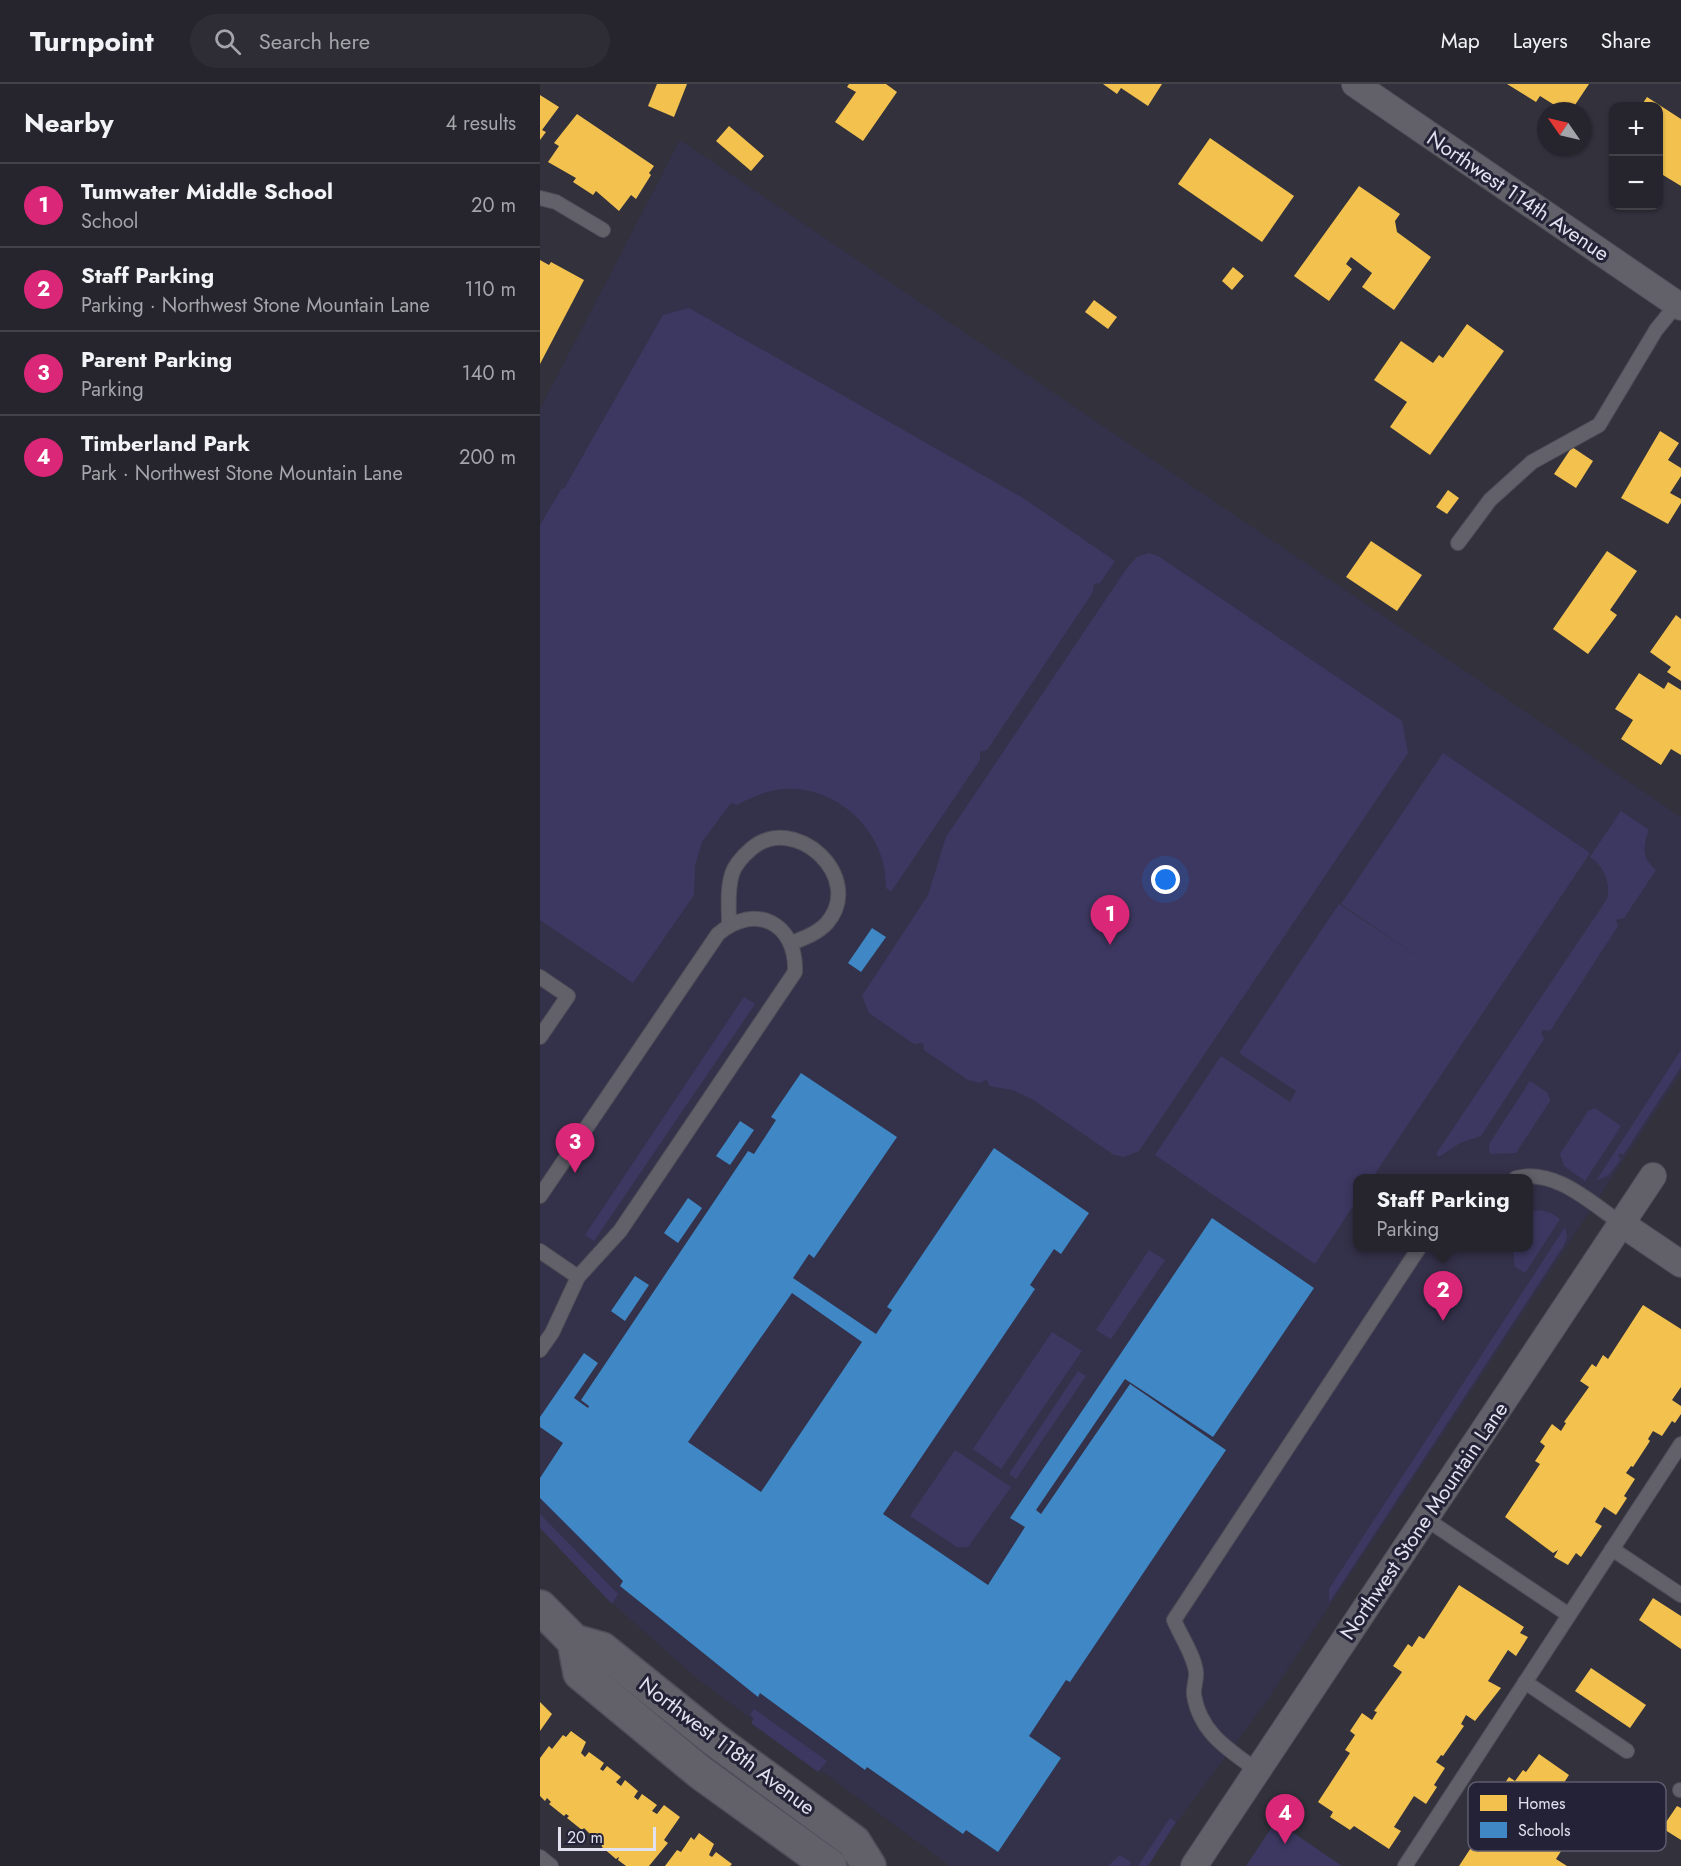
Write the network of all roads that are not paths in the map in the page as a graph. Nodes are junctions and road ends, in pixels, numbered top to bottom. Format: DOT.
graph roads {
  1 [pos="1354,84"];
  2 [pos="540,198"];
  3 [pos="603,230"];
  4 [pos="1679,306"];
  5 [pos="1458,543"];
  6 [pos="729,924"];
  7 [pos="792,943"];
  8 [pos="540,977"];
  9 [pos="540,1037"];
  10 [pos="1653,1176"];
  11 [pos="1533,1177"];
  12 [pos="540,1196"];
  13 [pos="1622,1224"];
  14 [pos="540,1251"];
  15 [pos="1416,1252"];
  16 [pos="1681,1263"];
  17 [pos="578,1277"];
  18 [pos="540,1350"];
  19 [pos="1681,1444"];
  20 [pos="1425,1519"];
  21 [pos="1612,1550"];
  22 [pos="1681,1595"];
  23 [pos="540,1607"];
  24 [pos="1569,1616"];
  25 [pos="574,1641"];
  26 [pos="1525,1682"];
  27 [pos="1627,1751"];
  28 [pos="1258,1771"];
  29 [pos="540,1857"];
  30 [pos="551,1866"];
  31 [pos="830,1866"];
  32 [pos="869,1866"];
  33 [pos="1194,1866"];
  34 [pos="1405,1866"];
  1 -- 4 [label="street, Northwest 114th Avenue"];
  2 -- 3 [label="lane"];
  4 -- 5 [label="lane"];
  6 -- 7 [label="lane"];
  6 -- 7 [label="lane"];
  6 -- 12 [label="lane"];
  7 -- 17 [label="lane"];
  8 -- 9 [label="lane"];
  10 -- 13 [label="street, Northwest Stone Mountain Lane"];
  11 -- 13 [label="lane"];
  13 -- 16 [label="street"];
  13 -- 20 [label="street, Northwest Stone Mountain Lane"];
  14 -- 17 [label="lane"];
  15 -- 28 [label="lane"];
  17 -- 18 [label="lane"];
  19 -- 21 [label="lane"];
  20 -- 24 [label="lane"];
  20 -- 28 [label="street, Northwest Stone Mountain Lane"];
  21 -- 22 [label="lane"];
  21 -- 24 [label="lane"];
  23 -- 25 [label="street, Northwest 118th Avenue"];
  24 -- 26 [label="lane"];
  25 -- 31 [label="street, Northwest 118th Avenue"];
  25 -- 32 [label="street, Northwest 118th Avenue"];
  26 -- 27 [label="lane"];
  26 -- 34 [label="lane"];
  28 -- 33 [label="street, Northwest Stone Mountain Lane"];
  29 -- 30 [label="lane"];
}
